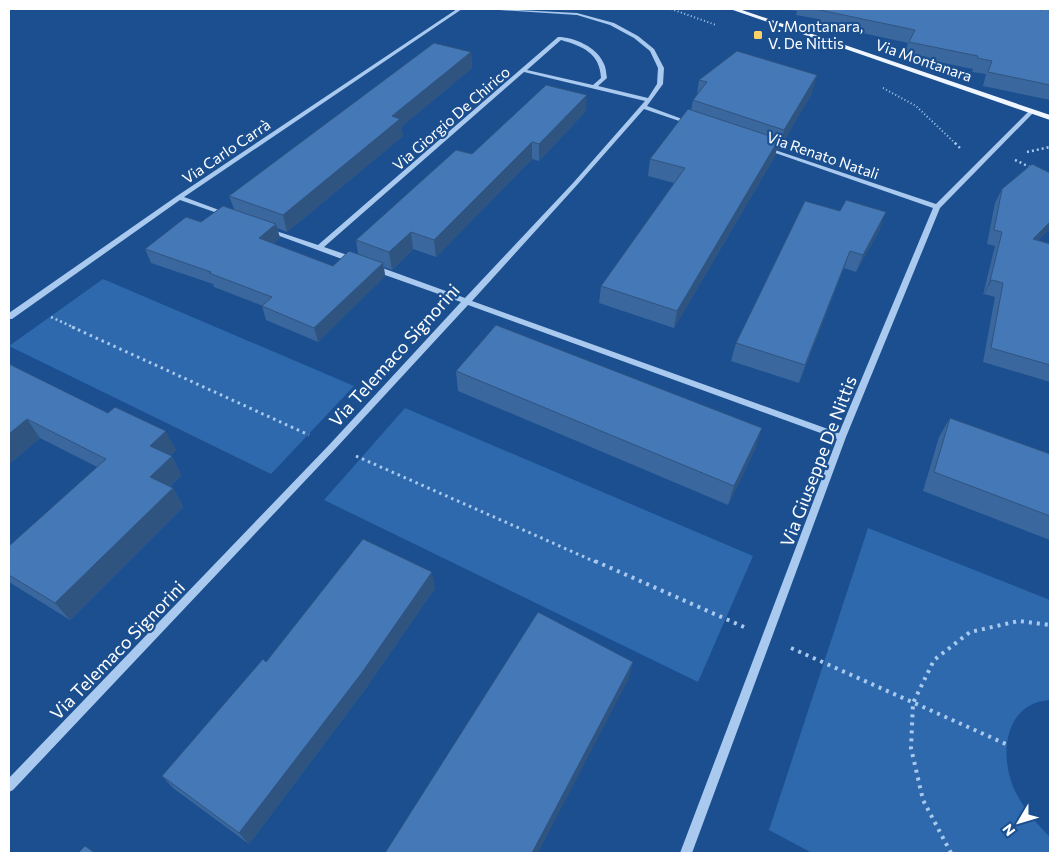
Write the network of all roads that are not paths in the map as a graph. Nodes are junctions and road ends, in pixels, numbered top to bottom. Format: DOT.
graph roads {
  1 [pos="460,9"];
  2 [pos="499,9"];
  3 [pos="733,9"];
  4 [pos="525,71"];
  5 [pos="594,87"];
  6 [pos="647,104"];
  7 [pos="1031,112"];
  8 [pos="1050,118"];
  9 [pos="700,126"];
  10 [pos="757,146"];
  11 [pos="179,198"];
  12 [pos="936,207"];
  13 [pos="235,218"];
  14 [pos="263,228"];
  15 [pos="319,248"];
  16 [pos="465,301"];
  17 [pos="9,317"];
  18 [pos="842,437"];
  19 [pos="9,786"];
  20 [pos="686,853"];
  1 -- 11 [label="street, Via Carlo Carrà"];
  2 -- 6 [label="street, Via Telemaco Signorini"];
  3 -- 7 [label="main road, Via Montanara"];
  4 -- 5 [label="street, Via Giorgio De Chirico"];
  4 -- 5 [label="street"];
  4 -- 15 [label="street, Via Giorgio De Chirico"];
  5 -- 6 [label="street, Via Giorgio De Chirico"];
  6 -- 9 [label="street"];
  6 -- 16 [label="street, Via Telemaco Signorini"];
  7 -- 8 [label="main road, Via Montanara"];
  7 -- 12 [label="street, Via Giuseppe De Nittis"];
  10 -- 12 [label="street, Via Renato Natali"];
  11 -- 13 [label="street"];
  11 -- 17 [label="street, Via Carlo Carrà"];
  12 -- 18 [label="street, Via Giuseppe De Nittis"];
  14 -- 15 [label="street"];
  15 -- 16 [label="street"];
  16 -- 18 [label="street"];
  16 -- 19 [label="street, Via Telemaco Signorini"];
  18 -- 20 [label="street, Via Giuseppe De Nittis"];
}
